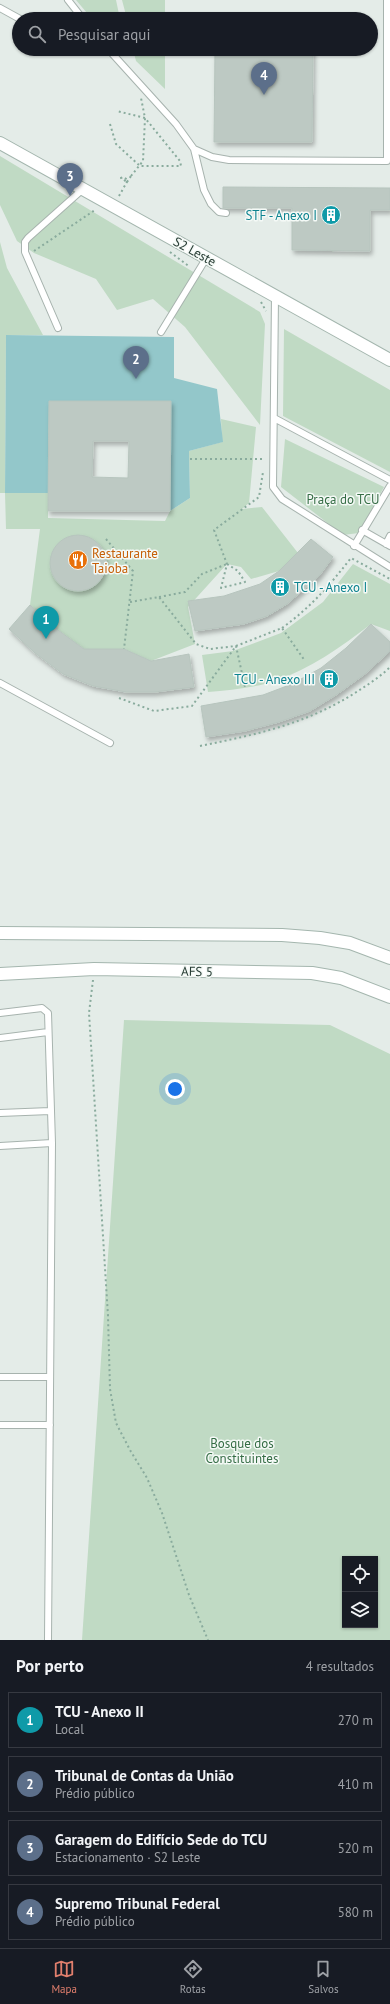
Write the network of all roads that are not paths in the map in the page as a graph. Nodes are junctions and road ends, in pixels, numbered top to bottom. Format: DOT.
graph roads {
  1 [pos="68,0"];
  2 [pos="387,0"];
  3 [pos="0,8"];
  4 [pos="77,12"];
  5 [pos="12,15"];
  6 [pos="114,56"];
  7 [pos="0,143"];
  8 [pos="194,149"];
  9 [pos="389,161"];
  10 [pos="84,189"];
  11 [pos="226,213"];
  12 [pos="207,257"];
  13 [pos="274,294"];
  14 [pos="58,328"];
  15 [pos="161,332"];
  16 [pos="390,360"];
  17 [pos="274,418"];
  18 [pos="390,480"];
  19 [pos="390,486"];
  20 [pos="362,530"];
  21 [pos="390,536"];
  22 [pos="388,545"];
  23 [pos="354,546"];
  24 [pos="390,567"];
  25 [pos="0,683"];
  26 [pos="110,742"];
  27 [pos="0,933"];
  28 [pos="390,958"];
  29 [pos="0,974"];
  30 [pos="390,998"];
  31 [pos="0,1013"];
  32 [pos="48,1032"];
  33 [pos="0,1038"];
  34 [pos="50,1111"];
  35 [pos="0,1113"];
  36 [pos="52,1143"];
  37 [pos="0,1146"];
  38 [pos="50,1377"];
  39 [pos="0,1378"];
  40 [pos="50,1425"];
  41 [pos="0,1426"];
  42 [pos="48,1640"];
  1 -- 4 [label="lane"];
  2 -- 9 [label="lane"];
  3 -- 5 [label="lane"];
  6 -- 8 [label="lane"];
  7 -- 10 [label="main road, S2 Leste"];
  8 -- 9 [label="lane"];
  8 -- 11 [label="lane"];
  10 -- 12 [label="main road, S2 Leste"];
  10 -- 14 [label="lane"];
  12 -- 13 [label="main road, S2 Leste"];
  12 -- 15 [label="lane"];
  13 -- 16 [label="main road, S2 Leste"];
  13 -- 17 [label="lane"];
  17 -- 18 [label="lane"];
  17 -- 23 [label="lane"];
  19 -- 20 [label="lane"];
  20 -- 22 [label="lane"];
  20 -- 23 [label="lane"];
  21 -- 22 [label="lane"];
  23 -- 24 [label="lane"];
  25 -- 26 [label="lane"];
  27 -- 28 [label="main road"];
  29 -- 30 [label="main road, AFS 5"];
  31 -- 32 [label="lane"];
  32 -- 33 [label="lane"];
  32 -- 34 [label="lane"];
  34 -- 35 [label="lane"];
  34 -- 36 [label="lane"];
  36 -- 37 [label="lane"];
  36 -- 38 [label="lane"];
  38 -- 39 [label="lane"];
  38 -- 40 [label="lane"];
  40 -- 41 [label="lane"];
  40 -- 42 [label="lane"];
}
